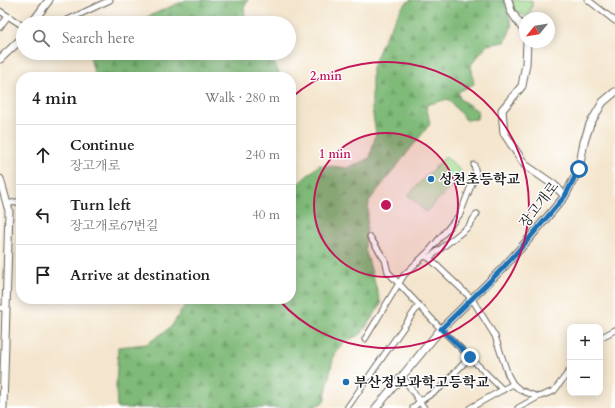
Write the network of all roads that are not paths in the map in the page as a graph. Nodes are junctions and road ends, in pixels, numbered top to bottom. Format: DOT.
graph roads {
  1 [pos="49,0"];
  2 [pos="110,0"];
  3 [pos="508,0"];
  4 [pos="588,0"];
  5 [pos="0,10"];
  6 [pos="8,16"];
  7 [pos="37,16"];
  8 [pos="76,16"];
  9 [pos="615,20"];
  10 [pos="16,21"];
  11 [pos="519,23"];
  12 [pos="0,27"];
  13 [pos="16,45"];
  14 [pos="527,48"];
  15 [pos="0,59"];
  16 [pos="615,92"];
  17 [pos="474,165"];
  18 [pos="0,179"];
  19 [pos="565,196"];
  20 [pos="16,202"];
  21 [pos="7,204"];
  22 [pos="477,214"];
  23 [pos="370,236"];
  24 [pos="422,257"];
  25 [pos="429,258"];
  26 [pos="399,284"];
  27 [pos="472,299"];
  28 [pos="419,305"];
  29 [pos="3,308"];
  30 [pos="441,329"];
  31 [pos="615,330"];
  32 [pos="603,336"];
  33 [pos="365,339"];
  34 [pos="470,357"];
  35 [pos="567,374"];
  36 [pos="403,377"];
  37 [pos="513,384"];
  38 [pos="503,390"];
  39 [pos="538,397"];
  40 [pos="419,402"];
  41 [pos="4,408"];
  42 [pos="348,408"];
  43 [pos="376,408"];
  44 [pos="413,408"];
  45 [pos="424,408"];
  46 [pos="470,408"];
  47 [pos="518,408"];
  1 -- 7 [label="street"];
  2 -- 8 [label="street"];
  3 -- 11 [label="street"];
  4 -- 9 [label="street"];
  5 -- 6 [label="street"];
  6 -- 10 [label="street"];
  6 -- 12 [label="street"];
  13 -- 15 [label="street"];
  14 -- 19 [label="street"];
  16 -- 19 [label="street, 장고개로"];
  17 -- 24 [label="street"];
  18 -- 21 [label="street"];
  19 -- 27 [label="street, 장고개로"];
  20 -- 21 [label="street"];
  21 -- 29 [label="street"];
  22 -- 25 [label="street"];
  23 -- 26 [label="street"];
  24 -- 25 [label="street"];
  24 -- 26 [label="street"];
  25 -- 27 [label="street"];
  26 -- 28 [label="street"];
  26 -- 33 [label="street"];
  27 -- 30 [label="street, 장고개로"];
  27 -- 37 [label="street"];
  28 -- 30 [label="street"];
  28 -- 42 [label="street"];
  29 -- 41 [label="street"];
  30 -- 34 [label="street"];
  30 -- 36 [label="street, 장고개로"];
  31 -- 32 [label="street"];
  34 -- 38 [label="street"];
  34 -- 40 [label="street"];
  35 -- 39 [label="street"];
  36 -- 40 [label="street"];
  36 -- 43 [label="street, 장고개로"];
  37 -- 38 [label="street"];
  37 -- 39 [label="street"];
  38 -- 46 [label="street"];
  39 -- 47 [label="street"];
  40 -- 44 [label="street"];
  40 -- 45 [label="street"];
}
